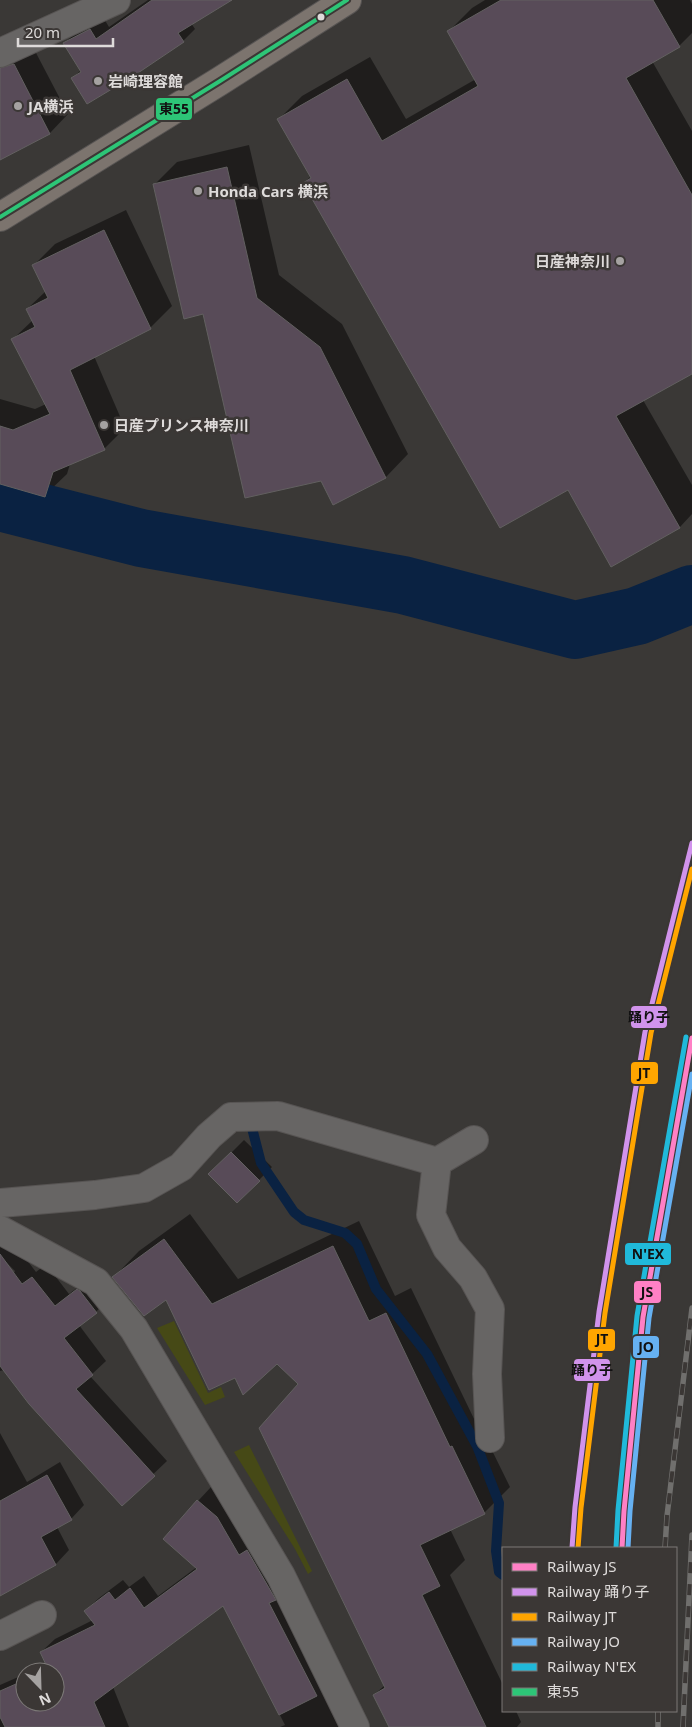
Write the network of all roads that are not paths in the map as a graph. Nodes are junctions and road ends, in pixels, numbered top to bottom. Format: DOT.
graph roads {
  1 [pos="116,0"];
  2 [pos="347,0"];
  3 [pos="0,53"];
  4 [pos="0,217"];
  5 [pos="474,1140"];
  6 [pos="437,1162"];
  7 [pos="0,1203"];
  8 [pos="0,1230"];
  9 [pos="490,1438"];
  10 [pos="42,1615"];
  11 [pos="2,1632"];
  12 [pos="355,1727"];
  1 -- 3 [label="street"];
  2 -- 4 [label="highway"];
  5 -- 6 [label="street"];
  6 -- 7 [label="street"];
  6 -- 9 [label="street"];
  8 -- 12 [label="street"];
  10 -- 11 [label="street"];
}
